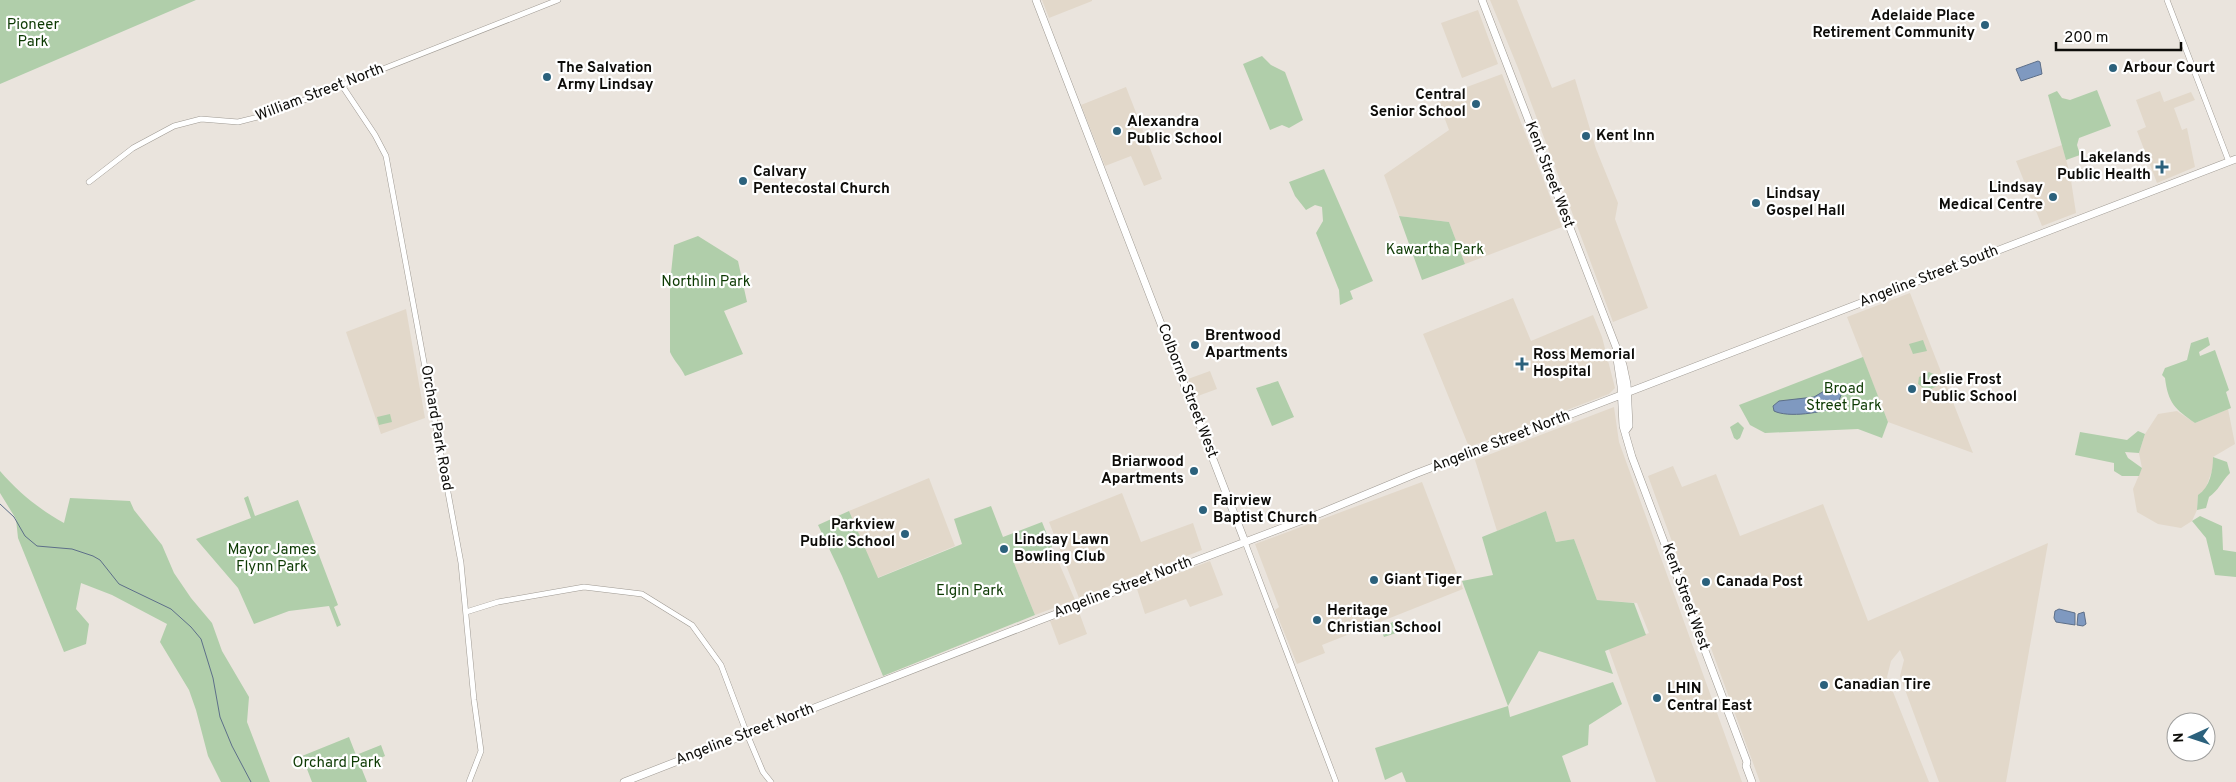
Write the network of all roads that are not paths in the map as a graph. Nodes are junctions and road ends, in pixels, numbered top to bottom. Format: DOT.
graph roads {
  1 [pos="558,0"];
  2 [pos="1036,0"];
  3 [pos="1482,0"];
  4 [pos="2167,0"];
  5 [pos="341,84"];
  6 [pos="2233,160"];
  7 [pos="89,182"];
  8 [pos="1625,395"];
  9 [pos="1245,542"];
  10 [pos="466,612"];
  11 [pos="747,734"];
  12 [pos="1747,762"];
  13 [pos="469,782"];
  14 [pos="624,782"];
  15 [pos="771,782"];
  16 [pos="1336,782"];
  17 [pos="1752,782"];
  18 [pos="1757,782"];
  1 -- 5 [label="street, William Street North"];
  2 -- 9 [label="main road, Colborne Street West"];
  3 -- 8 [label="main road, Kent Street West"];
  4 -- 6 [label="street"];
  5 -- 7 [label="street, William Street North"];
  5 -- 10 [label="street, Orchard Park Road"];
  6 -- 8 [label="main road, Angeline Street South"];
  8 -- 9 [label="main road, Angeline Street North"];
  8 -- 12 [label="main road, Kent Street West"];
  9 -- 11 [label="main road, Angeline Street North"];
  9 -- 16 [label="street, Colborne Street West"];
  10 -- 11 [label="street"];
  10 -- 13 [label="street, Orchard Park Road"];
  11 -- 14 [label="main road, Angeline Street North"];
  11 -- 15 [label="street"];
  12 -- 17 [label="main road, Kent Street West"];
  12 -- 18 [label="main road, Kent Street West"];
}
